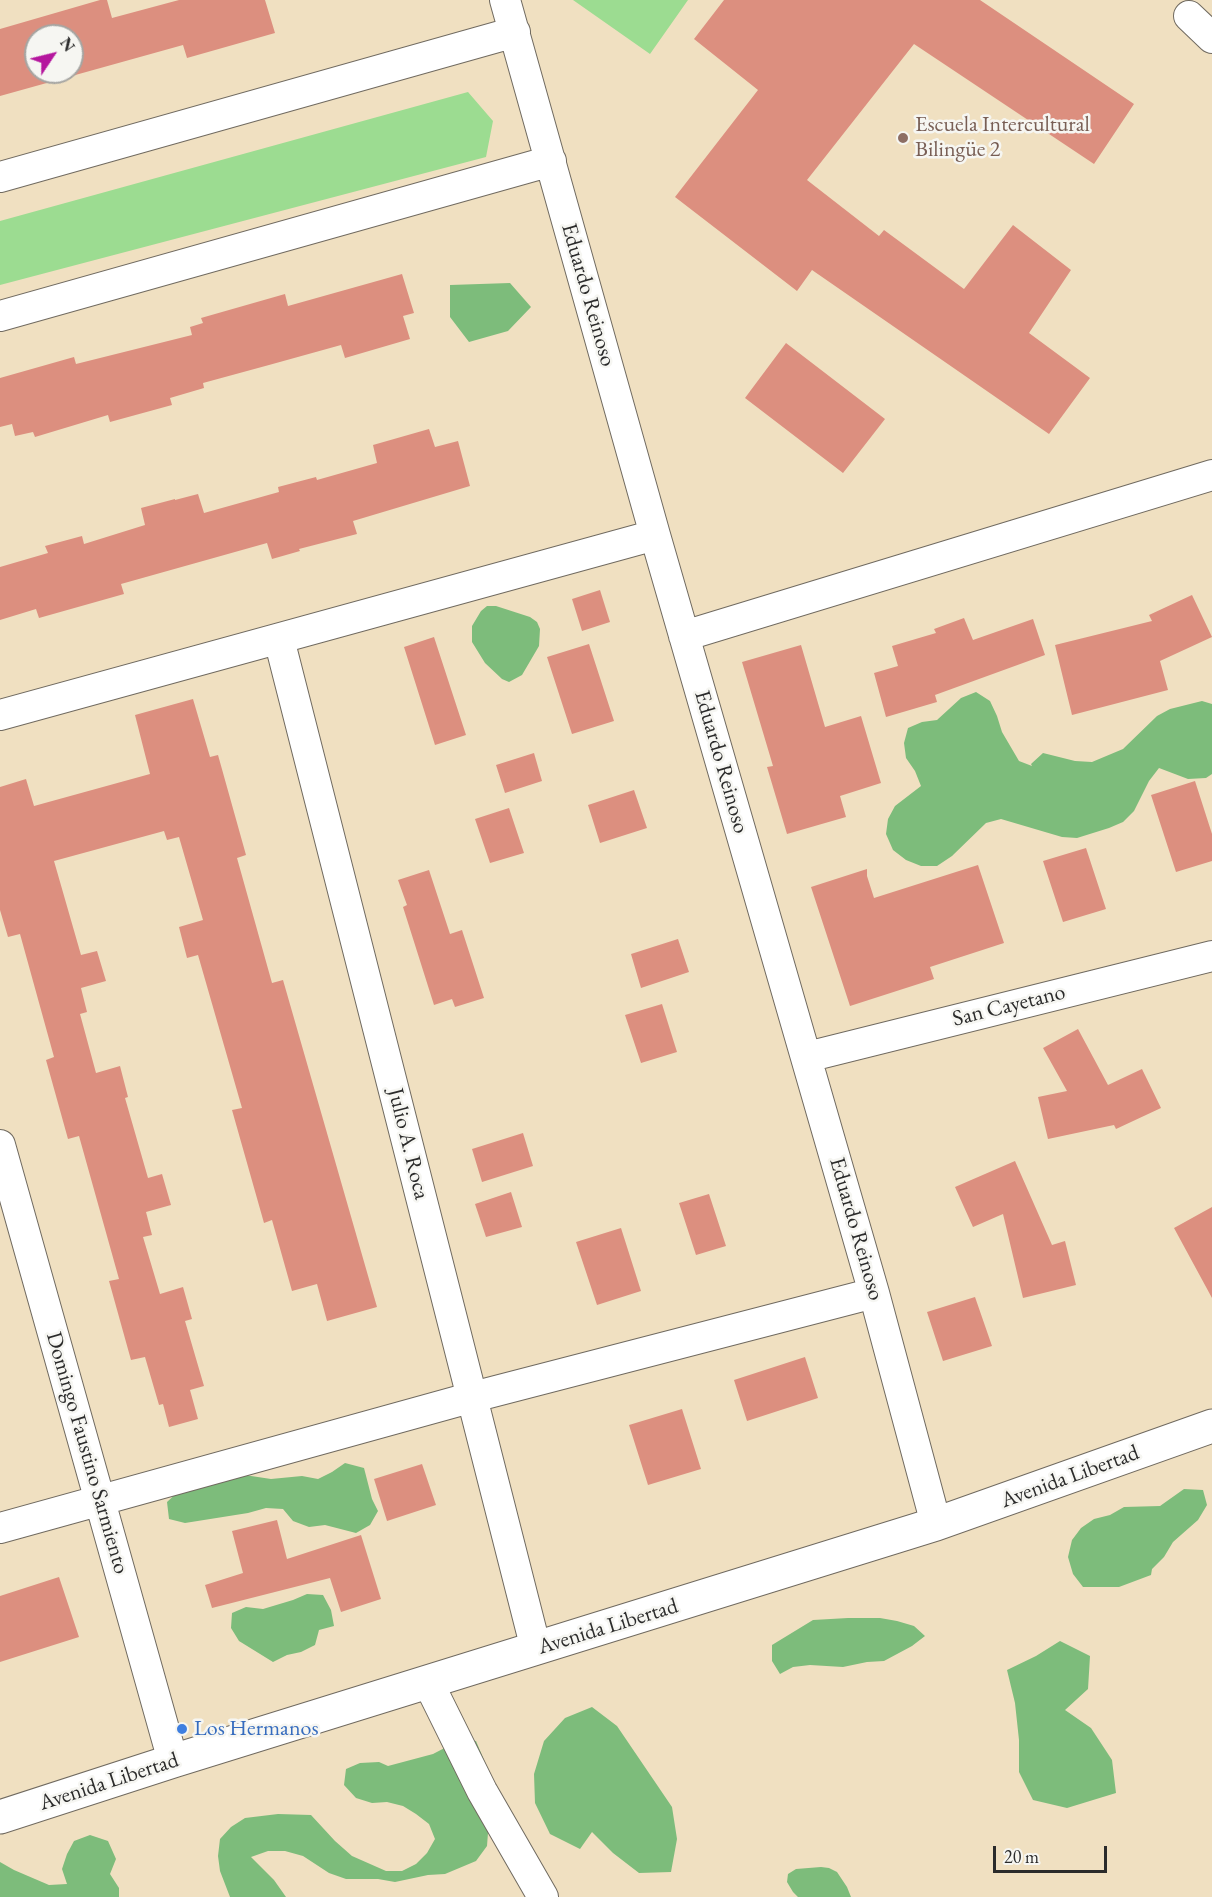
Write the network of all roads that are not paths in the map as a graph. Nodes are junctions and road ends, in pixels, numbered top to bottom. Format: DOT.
graph roads {
  1 [pos="505,0"];
  2 [pos="1189,16"];
  3 [pos="515,32"];
  4 [pos="1212,38"];
  5 [pos="550,161"];
  6 [pos="0,177"];
  7 [pos="0,316"];
  8 [pos="1212,475"];
  9 [pos="655,535"];
  10 [pos="684,636"];
  11 [pos="279,639"];
  12 [pos="0,715"];
  13 [pos="1212,956"];
  14 [pos="807,1057"];
  15 [pos="0,1144"];
  16 [pos="874,1293"];
  17 [pos="473,1397"];
  18 [pos="1212,1426"];
  19 [pos="100,1500"];
  20 [pos="936,1524"];
  21 [pos="0,1528"];
  22 [pos="536,1649"];
  23 [pos="428,1682"];
  24 [pos="173,1761"];
  25 [pos="0,1817"];
  26 [pos="543,1897"];
  1 -- 3 [label="street, Eduardo Reinoso"];
  2 -- 4 [label="street"];
  3 -- 5 [label="street, Eduardo Reinoso"];
  3 -- 6 [label="street"];
  5 -- 7 [label="street"];
  5 -- 9 [label="street, Eduardo Reinoso"];
  8 -- 10 [label="street"];
  9 -- 10 [label="street, Eduardo Reinoso"];
  9 -- 11 [label="street"];
  10 -- 14 [label="street, Eduardo Reinoso"];
  11 -- 12 [label="street"];
  11 -- 17 [label="street, Julio A. Roca"];
  13 -- 14 [label="street, San Cayetano"];
  14 -- 16 [label="street, Eduardo Reinoso"];
  15 -- 19 [label="street, Domingo Faustino Sarmiento"];
  16 -- 17 [label="street"];
  16 -- 20 [label="street, Eduardo Reinoso"];
  17 -- 19 [label="street"];
  17 -- 22 [label="street, Julio A. Roca"];
  18 -- 20 [label="main road, Avenida Libertad"];
  19 -- 21 [label="street"];
  19 -- 24 [label="street, Domingo Faustino Sarmiento"];
  20 -- 22 [label="main road, Avenida Libertad"];
  22 -- 23 [label="main road, Avenida Libertad"];
  23 -- 24 [label="main road, Avenida Libertad"];
  23 -- 26 [label="street"];
  24 -- 25 [label="main road, Avenida Libertad"];
}
